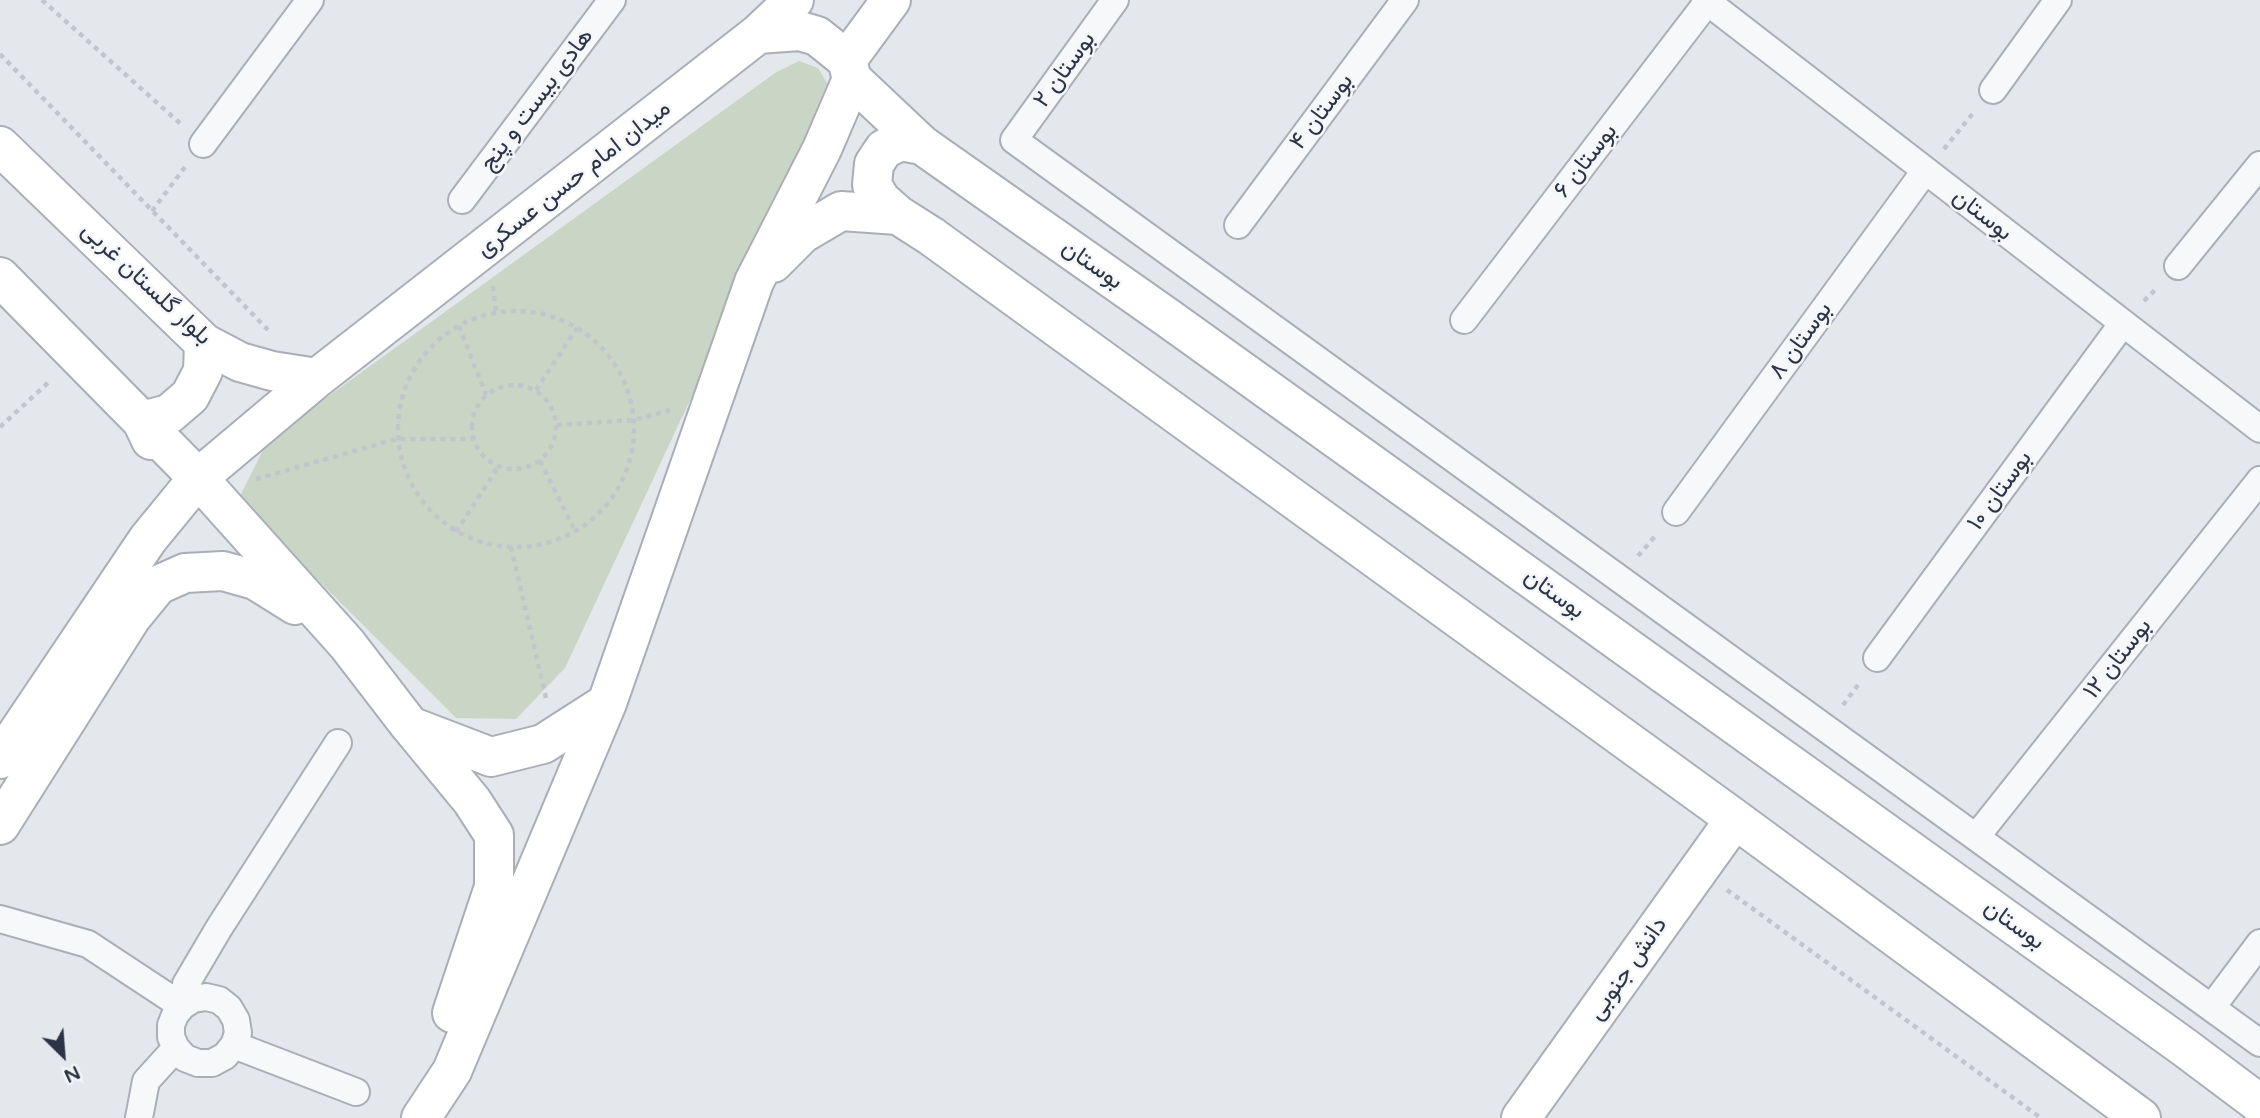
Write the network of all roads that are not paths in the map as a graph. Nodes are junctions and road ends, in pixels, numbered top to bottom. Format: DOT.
graph roads {
  1 [pos="310,0"];
  2 [pos="612,0"];
  3 [pos="794,0"];
  4 [pos="891,0"];
  5 [pos="1115,0"];
  6 [pos="1405,0"];
  7 [pos="2058,0"];
  8 [pos="1707,1"];
  9 [pos="758,34"];
  10 [pos="849,70"];
  11 [pos="1993,90"];
  12 [pos="203,144"];
  13 [pos="922,145"];
  14 [pos="0,146"];
  15 [pos="2260,165"];
  16 [pos="1926,171"];
  17 [pos="462,200"];
  18 [pos="898,215"];
  19 [pos="1238,225"];
  20 [pos="2178,267"];
  21 [pos="0,277"];
  22 [pos="754,282"];
  23 [pos="1464,320"];
  24 [pos="2123,323"];
  25 [pos="204,343"];
  26 [pos="317,378"];
  27 [pos="142,421"];
  28 [pos="2260,429"];
  29 [pos="2260,480"];
  30 [pos="204,485"];
  31 [pos="1676,512"];
  32 [pos="148,539"];
  33 [pos="346,644"];
  34 [pos="1877,658"];
  35 [pos="607,703"];
  36 [pos="410,726"];
  37 [pos="338,743"];
  38 [pos="0,759"];
  39 [pos="1735,819"];
  40 [pos="0,825"];
  41 [pos="1976,838"];
  42 [pos="0,919"];
  43 [pos="2260,943"];
  44 [pos="182,1006"];
  45 [pos="2212,1007"];
  46 [pos="2260,1043"];
  47 [pos="234,1045"];
  48 [pos="176,1048"];
  49 [pos="356,1092"];
  50 [pos="2260,1104"];
  51 [pos="139,1118"];
  52 [pos="419,1118"];
  53 [pos="1521,1118"];
  54 [pos="2141,1118"];
  1 -- 12 [label="street"];
  2 -- 17 [label="street, هادی بیست و پنج"];
  3 -- 9 [label="street, میدان امام حسن عسکری"];
  4 -- 10 [label="street"];
  5 -- 41 [label="street, بوستان ۲"];
  6 -- 19 [label="street, بوستان ۴"];
  7 -- 11 [label="street"];
  8 -- 16 [label="street, بوستان"];
  8 -- 23 [label="street, بوستان ۶"];
  9 -- 10 [label="street"];
  9 -- 26 [label="street, میدان امام حسن عسکری"];
  10 -- 13 [label="street, بوستان"];
  10 -- 22 [label="street"];
  13 -- 18 [label="street"];
  13 -- 50 [label="street, بوستان"];
  14 -- 25 [label="street, بلوار گلستان غربی"];
  15 -- 20 [label="street"];
  16 -- 24 [label="street, بوستان"];
  16 -- 31 [label="street, بوستان ۸"];
  18 -- 22 [label="street"];
  18 -- 39 [label="street"];
  21 -- 27 [label="street"];
  22 -- 35 [label="street"];
  24 -- 28 [label="street, بوستان"];
  24 -- 34 [label="street, بوستان ۱۰"];
  25 -- 26 [label="street, بلوار گلستان غربی"];
  25 -- 27 [label="street"];
  26 -- 30 [label="street, میدان امام حسن عسکری"];
  27 -- 30 [label="street"];
  27 -- 32 [label="street"];
  29 -- 41 [label="street, بوستان ۱۲"];
  30 -- 32 [label="street, میدان امام حسن عسکری"];
  30 -- 33 [label="street"];
  32 -- 38 [label="street"];
  33 -- 36 [label="street"];
  33 -- 40 [label="street"];
  35 -- 36 [label="street"];
  35 -- 52 [label="street"];
  36 -- 52 [label="street"];
  37 -- 44 [label="street"];
  39 -- 53 [label="street, دانش جنوبی"];
  39 -- 54 [label="street"];
  41 -- 45 [label="street"];
  42 -- 44 [label="street"];
  43 -- 45 [label="street"];
  44 -- 47 [label="street"];
  44 -- 48 [label="street"];
  45 -- 46 [label="street"];
  47 -- 48 [label="street"];
  47 -- 49 [label="street"];
  48 -- 51 [label="street"];
}
